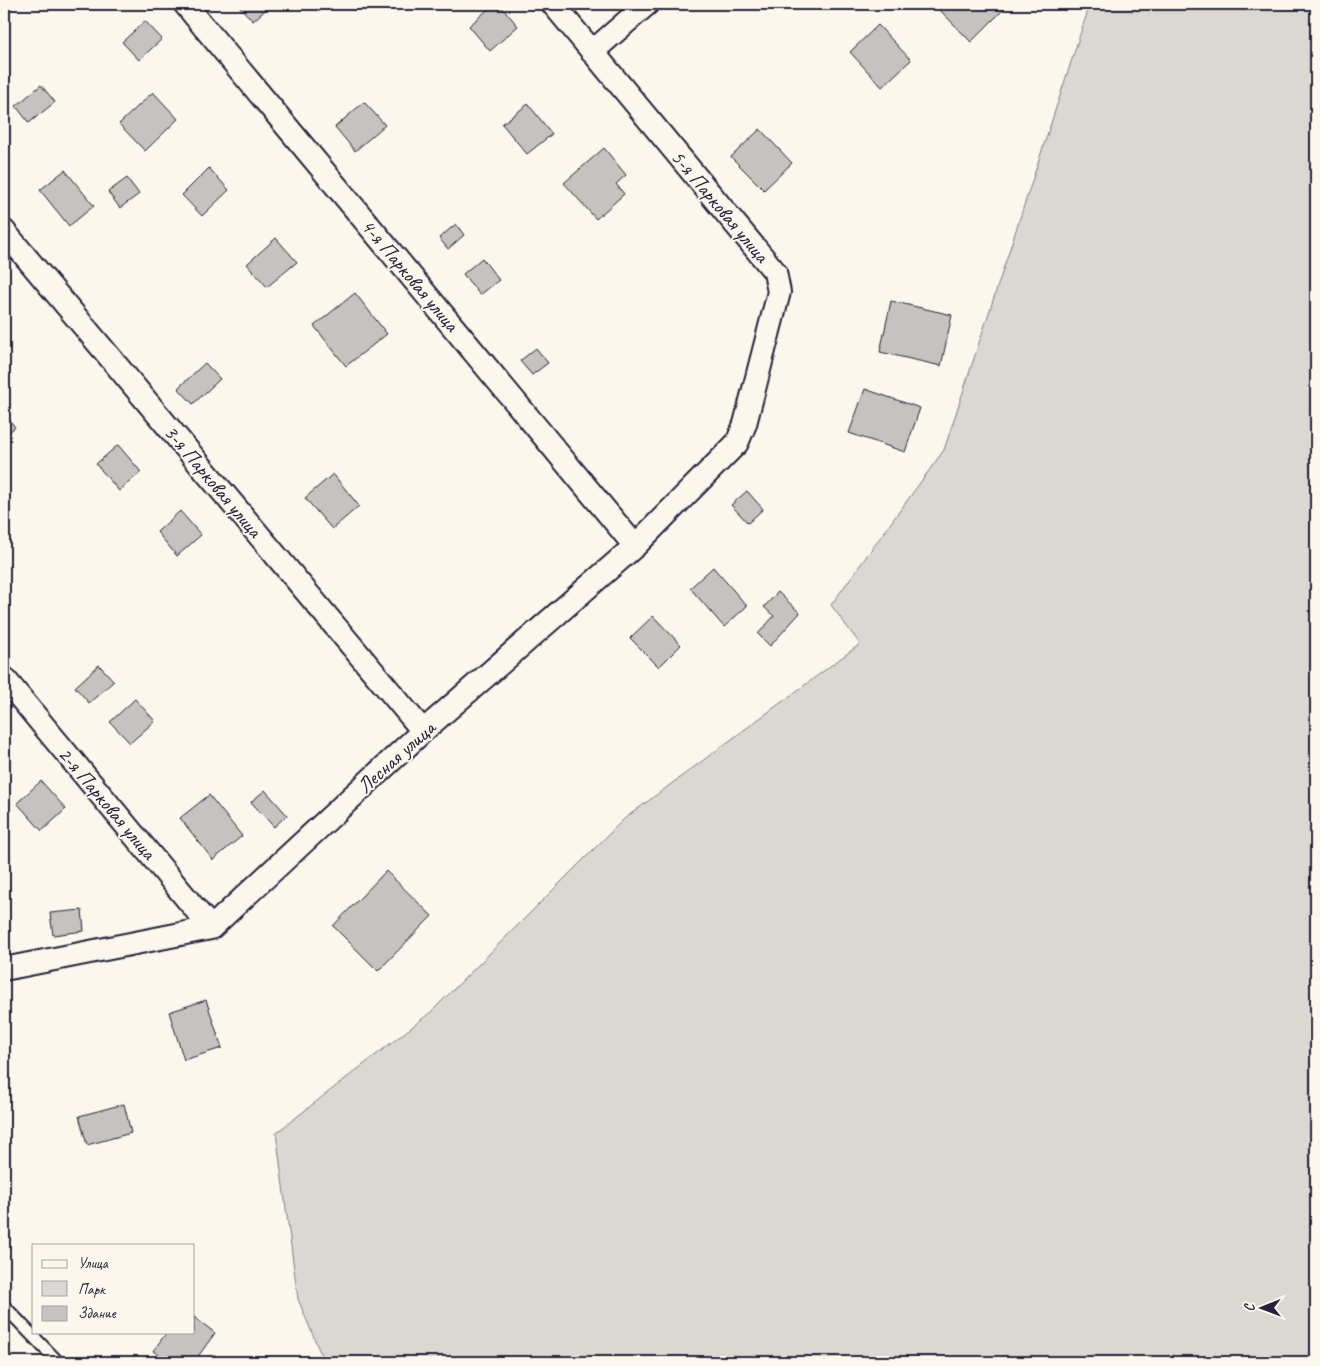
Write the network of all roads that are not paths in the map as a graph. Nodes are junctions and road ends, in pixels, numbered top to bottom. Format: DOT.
graph roads {
  1 [pos="185,4"];
  2 [pos="552,4"];
  3 [pos="647,4"];
  4 [pos="592,52"];
  5 [pos="4,231"];
  6 [pos="737,443"];
  7 [pos="635,546"];
  8 [pos="4,678"];
  9 [pos="423,732"];
  10 [pos="210,928"];
  11 [pos="4,969"];
  12 [pos="4,1306"];
  13 [pos="58,1362"];
  1 -- 7 [label="street, 4-я Парковая улица"];
  2 -- 4 [label="street, 5-я Парковая улица"];
  3 -- 4 [label="street"];
  4 -- 6 [label="street, 5-я Парковая улица"];
  5 -- 9 [label="street, 3-я Парковая улица"];
  6 -- 7 [label="street, Лесная улица"];
  7 -- 9 [label="street, Лесная улица"];
  8 -- 10 [label="street, 2-я Парковая улица"];
  9 -- 10 [label="street, Лесная улица"];
  10 -- 11 [label="street"];
  12 -- 13 [label="lane"];
}
